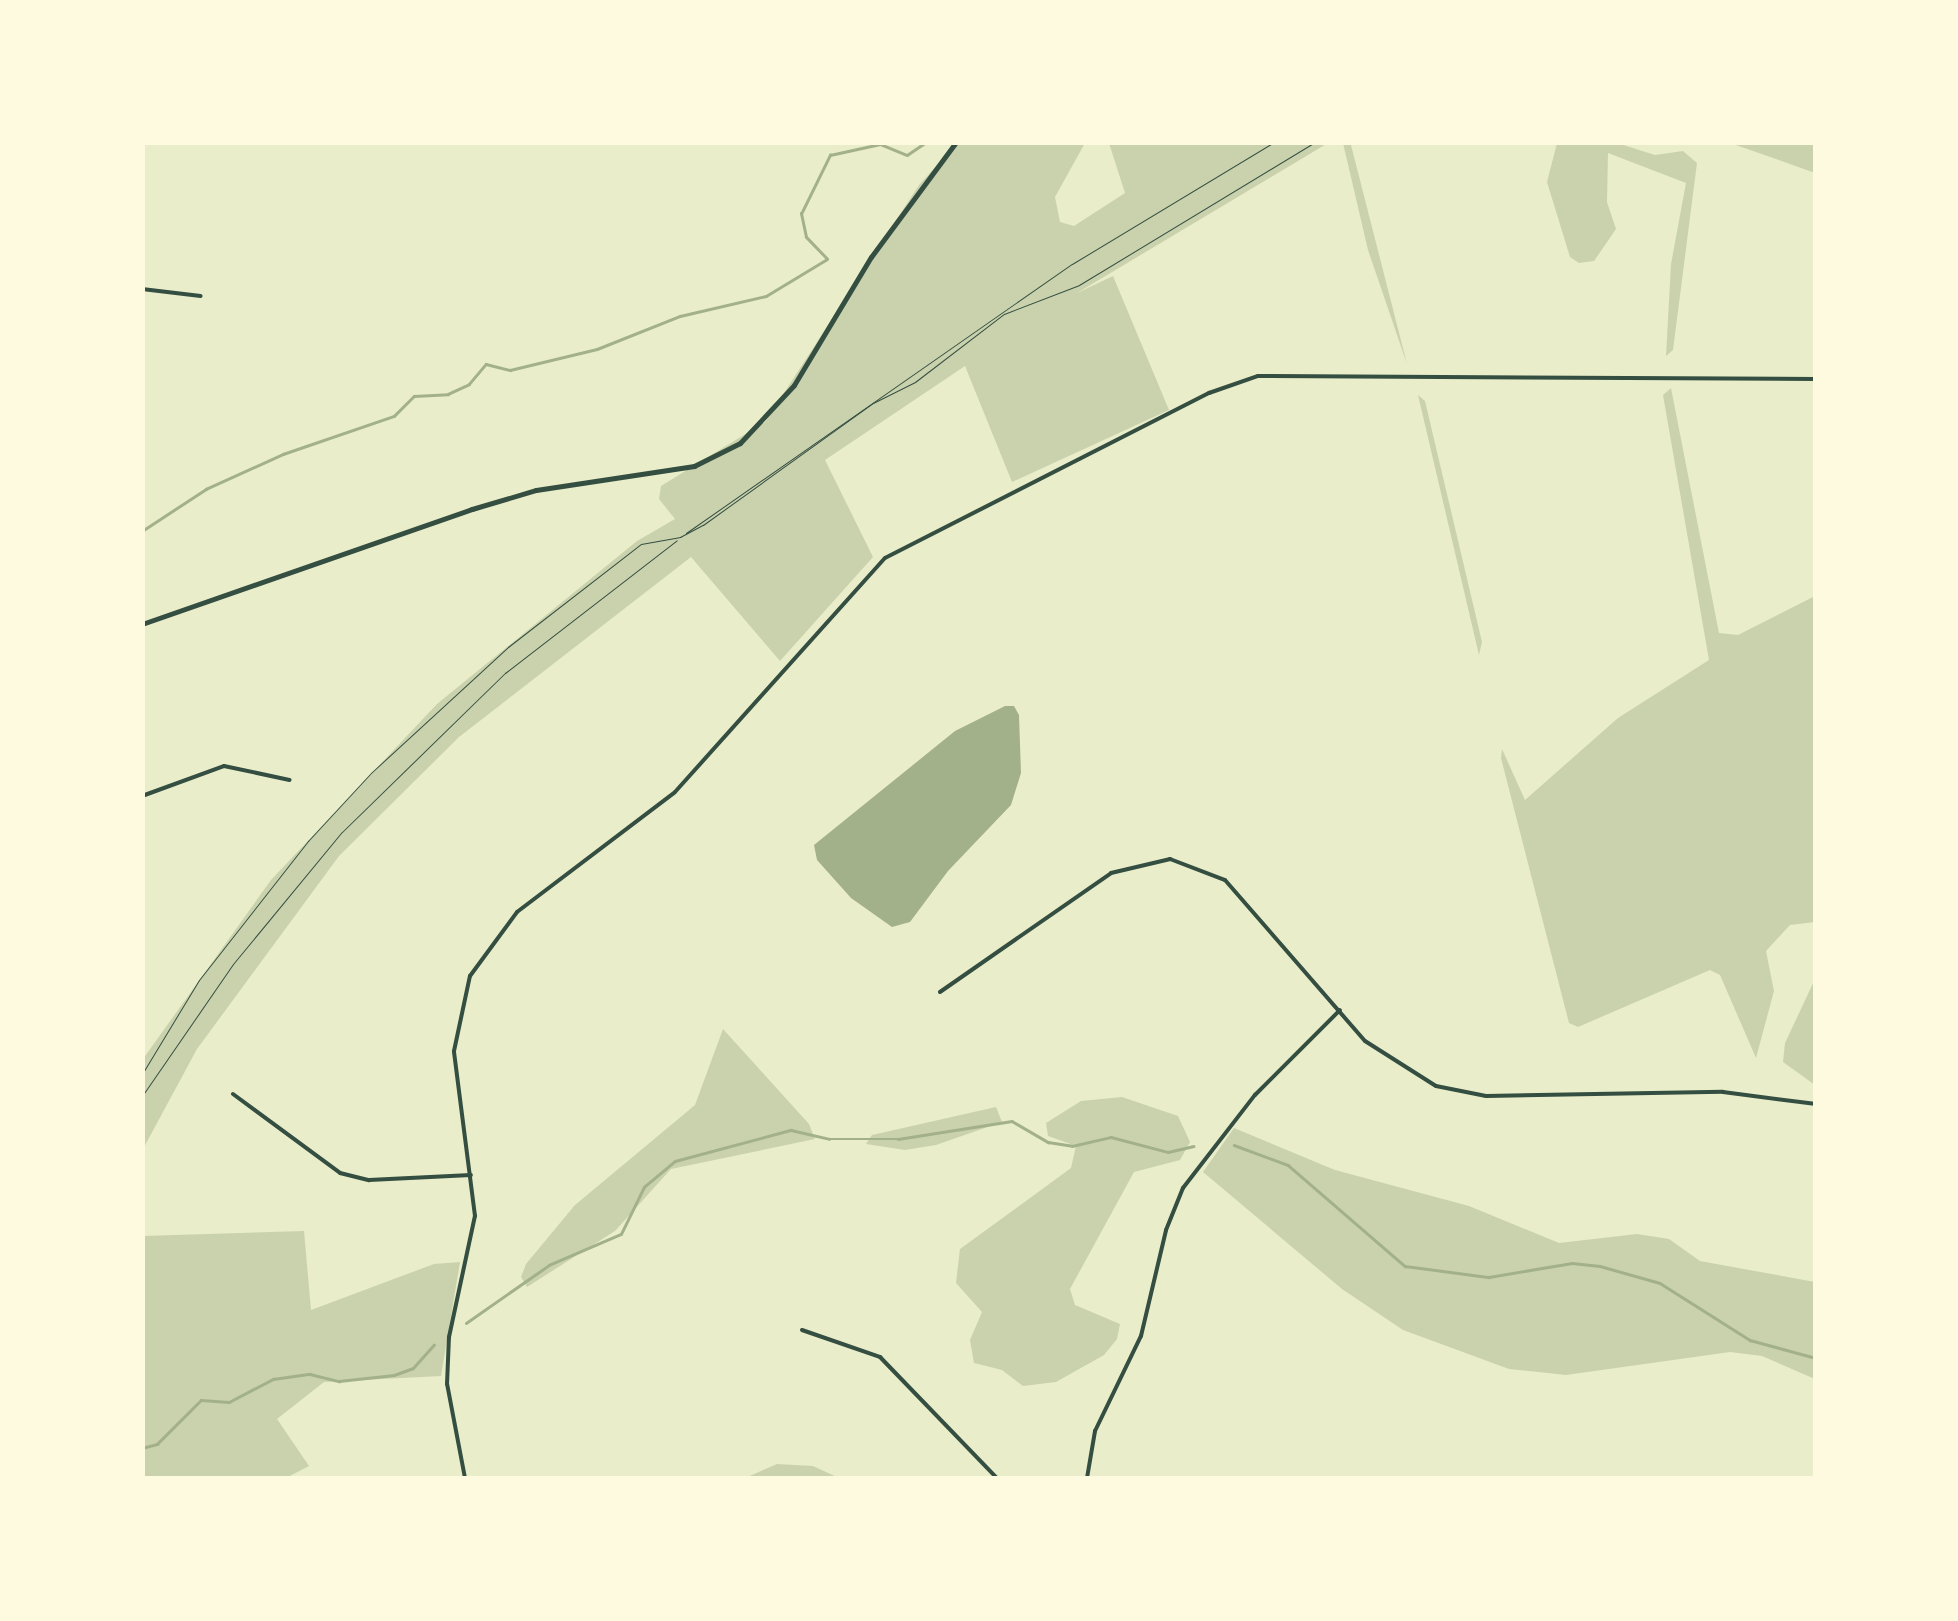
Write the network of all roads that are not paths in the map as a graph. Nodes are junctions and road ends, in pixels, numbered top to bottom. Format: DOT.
graph roads {
  1 [pos="956,142"];
  2 [pos="142,289"];
  3 [pos="201,296"];
  4 [pos="1816,378"];
  5 [pos="142,624"];
  6 [pos="290,780"];
  7 [pos="142,796"];
  8 [pos="940,992"];
  9 [pos="1340,1010"];
  10 [pos="232,1094"];
  11 [pos="1816,1104"];
  12 [pos="471,1174"];
  13 [pos="802,1330"];
  14 [pos="465,1478"];
  15 [pos="997,1478"];
  16 [pos="1087,1478"];
  1 -- 5 [label="street"];
  2 -- 3 [label="street"];
  4 -- 12 [label="street"];
  6 -- 7 [label="street"];
  8 -- 9 [label="street"];
  9 -- 11 [label="street"];
  9 -- 16 [label="street"];
  10 -- 12 [label="street"];
  12 -- 14 [label="street"];
  13 -- 15 [label="street"];
}
